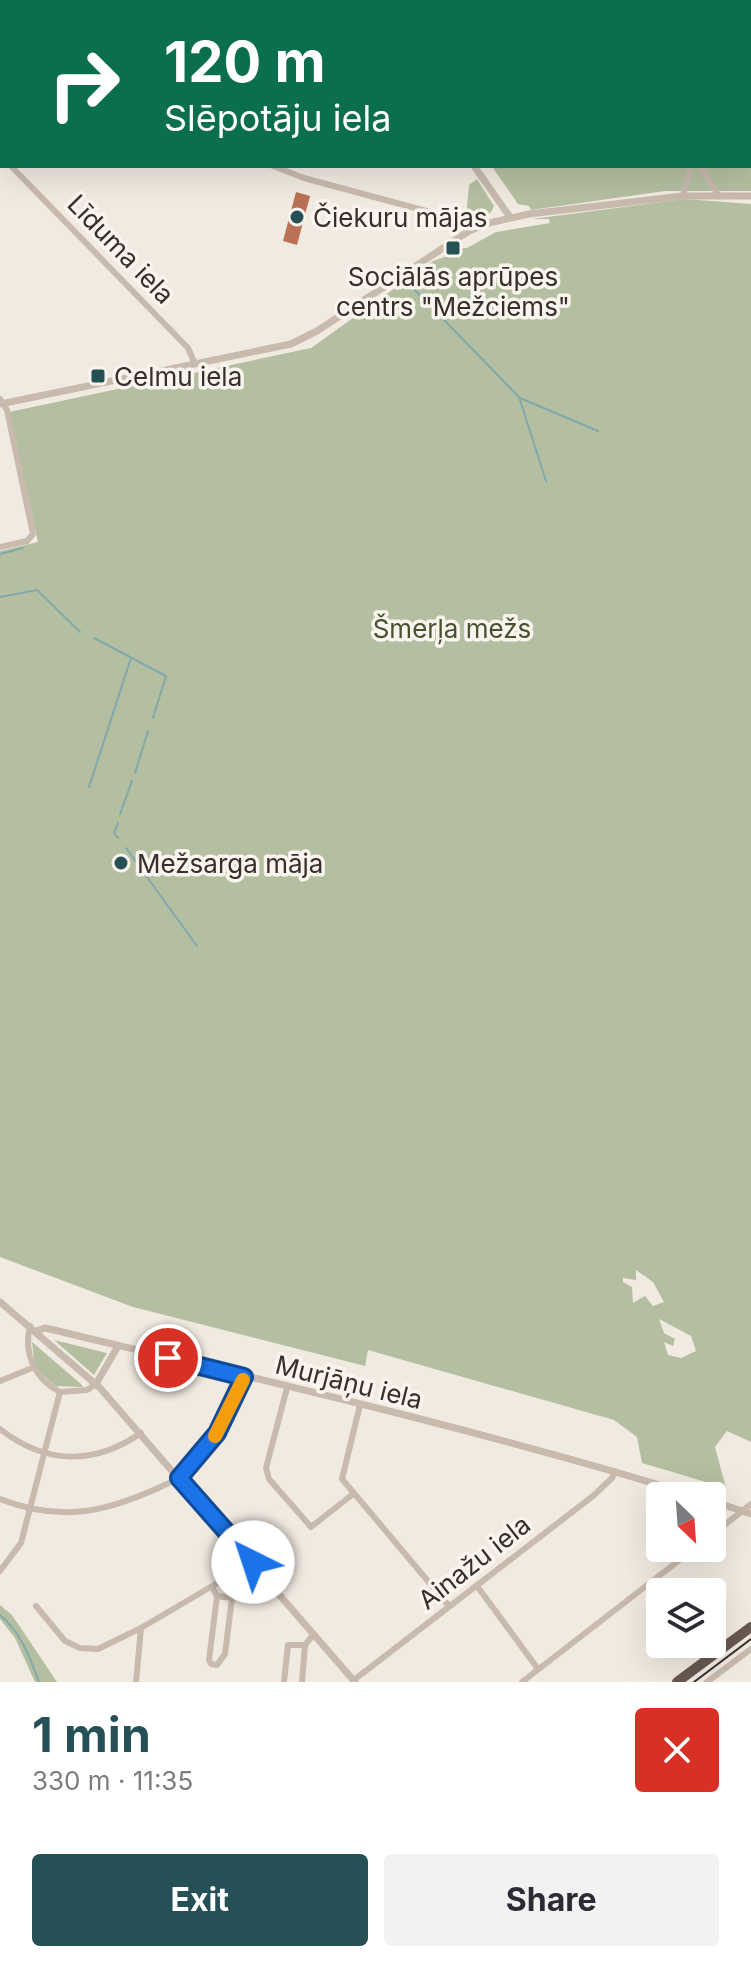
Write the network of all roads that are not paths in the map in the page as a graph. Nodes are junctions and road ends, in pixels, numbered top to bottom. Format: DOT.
graph roads {
  1 [pos="13,168"];
  2 [pos="278,168"];
  3 [pos="475,168"];
  4 [pos="690,168"];
  5 [pos="701,168"];
  6 [pos="683,196"];
  7 [pos="719,196"];
  8 [pos="751,196"];
  9 [pos="510,217"];
  10 [pos="469,231"];
  11 [pos="195,364"];
  12 [pos="1,402"];
  13 [pos="0,547"];
  14 [pos="0,1302"];
  15 [pos="33,1328"];
  16 [pos="118,1346"];
  17 [pos="32,1368"];
  18 [pos="244,1377"];
  19 [pos="0,1381"];
  20 [pos="96,1384"];
  21 [pos="287,1388"];
  22 [pos="60,1392"];
  23 [pos="360,1405"];
  24 [pos="0,1429"];
  25 [pos="141,1433"];
  26 [pos="42,1454"];
  27 [pos="615,1471"];
  28 [pos="179,1478"];
  29 [pos="651,1482"];
  30 [pos="353,1494"];
  31 [pos="0,1499"];
  32 [pos="751,1504"];
  33 [pos="726,1505"];
  34 [pos="29,1509"];
  35 [pos="747,1512"];
  36 [pos="726,1526"];
  37 [pos="253,1562"];
  38 [pos="677,1562"];
  39 [pos="2,1567"];
  40 [pos="477,1586"];
  41 [pos="212,1587"];
  42 [pos="217,1596"];
  43 [pos="36,1606"];
  44 [pos="449,1606"];
  45 [pos="751,1627"];
  46 [pos="141,1628"];
  47 [pos="314,1634"];
  48 [pos="305,1645"];
  49 [pos="751,1649"];
  50 [pos="538,1669"];
  51 [pos="354,1681"];
  52 [pos="136,1682"];
  53 [pos="284,1682"];
  54 [pos="302,1682"];
  55 [pos="522,1682"];
  56 [pos="677,1682"];
  57 [pos="707,1682"];
  1 -- 11 [label="street, Līduma iela"];
  2 -- 10 [label="street"];
  3 -- 9 [label="street"];
  4 -- 6 [label="street"];
  5 -- 7 [label="street"];
  6 -- 7 [label="street"];
  6 -- 9 [label="street"];
  7 -- 8 [label="street"];
  9 -- 10 [label="street"];
  10 -- 11 [label="street"];
  11 -- 12 [label="street"];
  12 -- 13 [label="street"];
  14 -- 15 [label="street"];
  15 -- 16 [label="street, Murjāņu iela"];
  15 -- 17 [label="street"];
  15 -- 20 [label="street"];
  16 -- 18 [label="street, Murjāņu iela"];
  16 -- 20 [label="street"];
  17 -- 19 [label="street"];
  17 -- 22 [label="street"];
  18 -- 21 [label="street, Murjāņu iela"];
  18 -- 28 [label="street"];
  20 -- 22 [label="street"];
  20 -- 25 [label="street"];
  21 -- 23 [label="street, Murjāņu iela"];
  21 -- 30 [label="street"];
  22 -- 26 [label="street"];
  23 -- 27 [label="street, Murjāņu iela"];
  23 -- 30 [label="street"];
  24 -- 26 [label="street"];
  25 -- 26 [label="street"];
  25 -- 28 [label="street"];
  26 -- 34 [label="street"];
  27 -- 29 [label="street, Murjāņu iela"];
  27 -- 40 [label="street, Ainažu iela"];
  28 -- 34 [label="street"];
  28 -- 37 [label="street"];
  30 -- 44 [label="street"];
  31 -- 34 [label="street"];
  32 -- 35 [label="street"];
  33 -- 35 [label="street"];
  34 -- 39 [label="street"];
  35 -- 36 [label="street"];
  37 -- 41 [label="street"];
  37 -- 47 [label="street"];
  38 -- 50 [label="street"];
  40 -- 44 [label="street, Ainažu iela"];
  40 -- 50 [label="street"];
  41 -- 42 [label="street"];
  41 -- 46 [label="street"];
  42 -- 42 [label="street"];
  43 -- 46 [label="street"];
  44 -- 51 [label="street, Ainažu iela"];
  45 -- 56 [label="highway"];
  46 -- 52 [label="street"];
  47 -- 48 [label="street"];
  47 -- 51 [label="street"];
  48 -- 53 [label="street"];
  48 -- 54 [label="street"];
  49 -- 57 [label="street"];
  50 -- 55 [label="street"];
}
